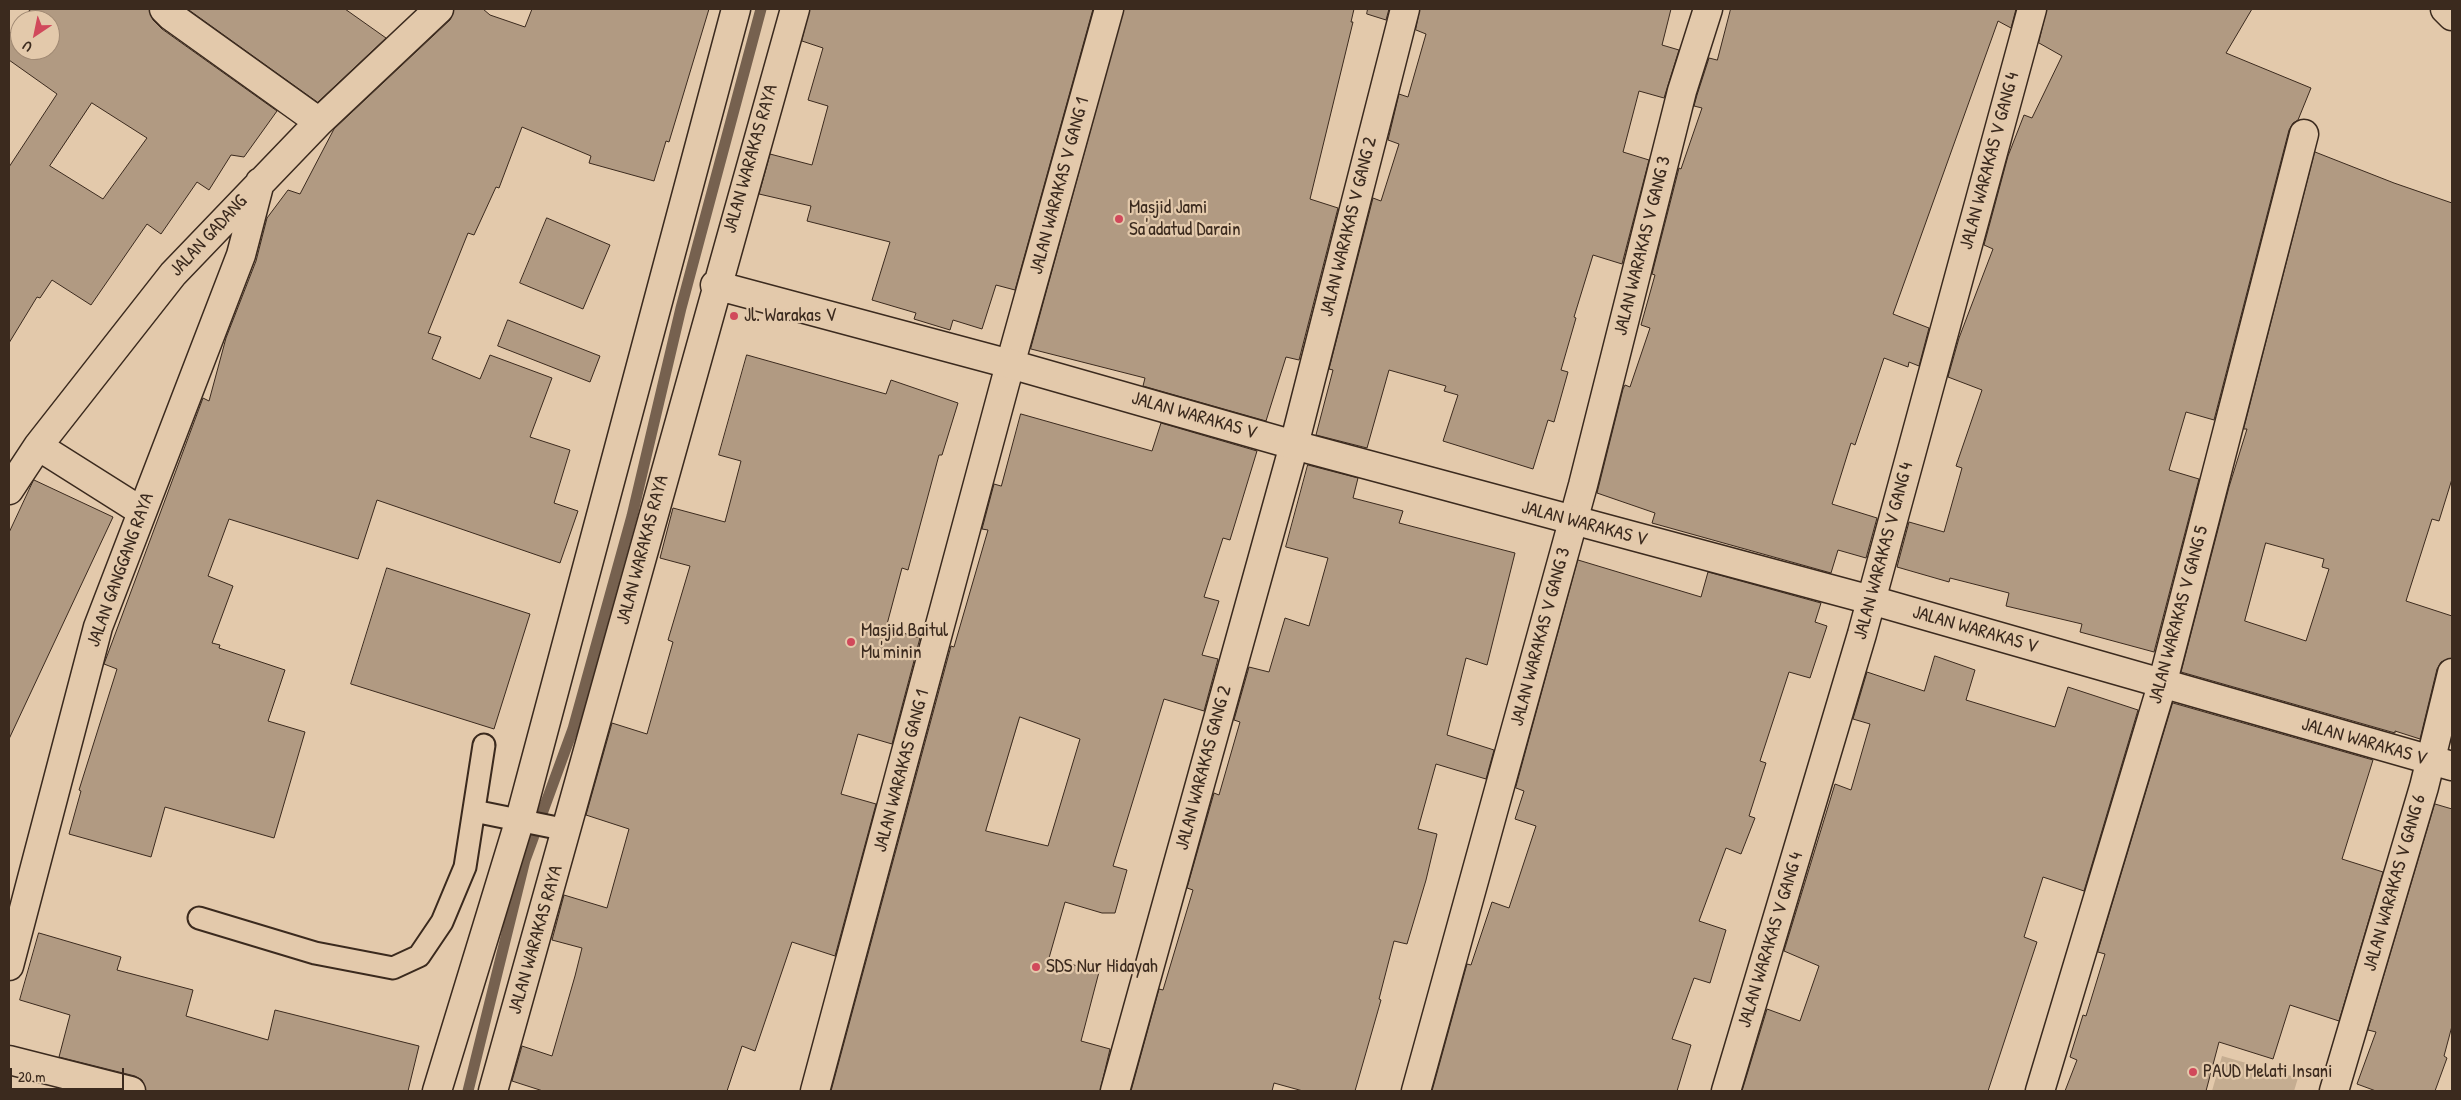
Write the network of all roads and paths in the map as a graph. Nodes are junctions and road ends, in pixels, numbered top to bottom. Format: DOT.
graph roads {
  1 [pos="15,9"];
  2 [pos="164,9"];
  3 [pos="439,9"];
  4 [pos="736,9"];
  5 [pos="795,9"];
  6 [pos="1109,9"];
  7 [pos="1405,9"];
  8 [pos="1708,9"];
  9 [pos="2032,9"];
  10 [pos="2445,9"];
  11 [pos="2452,16"];
  12 [pos="9,18"];
  13 [pos="319,122"];
  14 [pos="2304,134"];
  15 [pos="260,182"];
  16 [pos="715,285"];
  17 [pos="1010,364"];
  18 [pos="1294,445"];
  19 [pos="38,446"];
  20 [pos="9,490"];
  21 [pos="141,511"];
  22 [pos="1572,520"];
  23 [pos="1871,600"];
  24 [pos="2452,673"];
  25 [pos="2162,685"];
  26 [pos="484,745"];
  27 [pos="2441,764"];
  28 [pos="474,811"];
  29 [pos="524,820"];
  30 [pos="562,829"];
  31 [pos="199,918"];
  32 [pos="13,923"];
  33 [pos="9,966"];
  34 [pos="9,1060"];
  35 [pos="131,1091"];
  36 [pos="437,1091"];
  37 [pos="493,1091"];
  38 [pos="815,1091"];
  39 [pos="1116,1091"];
  40 [pos="1416,1091"];
  41 [pos="1726,1091"];
  42 [pos="2040,1091"];
  43 [pos="2334,1091"];
  1 -- 12 [label="main road"];
  2 -- 13 [label="main road"];
  3 -- 13 [label="main road, JALAN GADANG"];
  4 -- 29 [label="main road"];
  5 -- 16 [label="main road, JALAN WARAKAS RAYA"];
  6 -- 17 [label="main road, JALAN WARAKAS V GANG 1"];
  7 -- 18 [label="main road, JALAN WARAKAS V GANG 2"];
  8 -- 22 [label="main road, JALAN WARAKAS V GANG 3"];
  9 -- 23 [label="main road, JALAN WARAKAS V GANG 4"];
  10 -- 11 [label="main road"];
  13 -- 15 [label="main road, JALAN GADANG"];
  14 -- 25 [label="main road, JALAN WARAKAS V GANG 5"];
  15 -- 19 [label="main road, JALAN GADANG"];
  15 -- 21 [label="main road, JALAN GANGGANG RAYA"];
  16 -- 17 [label="main road, JALAN WARAKAS V"];
  16 -- 30 [label="main road, JALAN WARAKAS RAYA"];
  17 -- 18 [label="main road, JALAN WARAKAS V"];
  17 -- 38 [label="main road, JALAN WARAKAS GANG 1"];
  18 -- 22 [label="main road, JALAN WARAKAS V"];
  18 -- 39 [label="main road, JALAN WARAKAS GANG 2"];
  19 -- 20 [label="main road, JALAN GADANG"];
  19 -- 21 [label="main road"];
  21 -- 32 [label="main road, JALAN GANGGANG RAYA"];
  22 -- 23 [label="main road, JALAN WARAKAS V"];
  22 -- 40 [label="main road, JALAN WARAKAS V GANG 3"];
  23 -- 25 [label="main road, JALAN WARAKAS V"];
  23 -- 41 [label="main road, JALAN WARAKAS V GANG 4"];
  24 -- 27 [label="main road, JALAN WARAKAS V GANG 6"];
  25 -- 27 [label="main road, JALAN WARAKAS V"];
  25 -- 42 [label="main road, JALAN WARAKAS V GANG 5"];
  26 -- 28 [label="lane"];
  27 -- 43 [label="main road, JALAN WARAKAS V GANG 6"];
  28 -- 29 [label="lane"];
  28 -- 31 [label="lane"];
  29 -- 30 [label="lane"];
  29 -- 36 [label="main road"];
  30 -- 37 [label="main road, JALAN WARAKAS RAYA"];
  32 -- 33 [label="main road, JALAN GANGGANG RAYA"];
  34 -- 35 [label="main road"];
}
